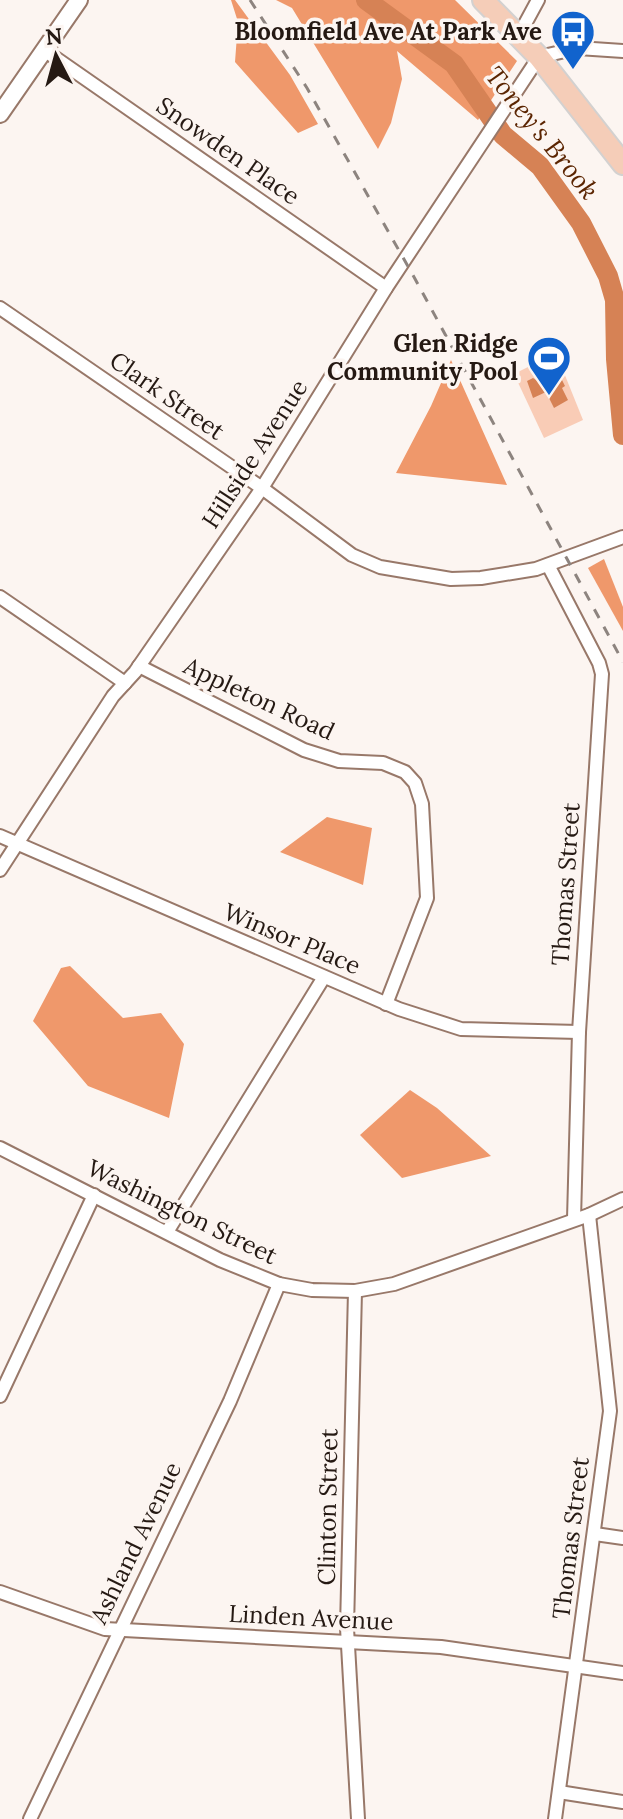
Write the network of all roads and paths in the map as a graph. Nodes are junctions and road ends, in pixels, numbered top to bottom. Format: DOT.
graph roads {
  1 [pos="79,0"];
  2 [pos="483,0"];
  3 [pos="538,0"];
  4 [pos="519,35"];
  5 [pos="44,50"];
  6 [pos="623,51"];
  7 [pos="539,57"];
  8 [pos="0,114"];
  9 [pos="623,164"];
  10 [pos="386,288"];
  11 [pos="0,308"];
  12 [pos="262,488"];
  13 [pos="623,537"];
  14 [pos="548,565"];
  15 [pos="0,597"];
  16 [pos="139,666"];
  17 [pos="125,683"];
  18 [pos="0,836"];
  19 [pos="16,844"];
  20 [pos="0,870"];
  21 [pos="324,977"];
  22 [pos="386,1004"];
  23 [pos="579,1032"];
  24 [pos="0,1148"];
  25 [pos="94,1195"];
  26 [pos="623,1199"];
  27 [pos="589,1215"];
  28 [pos="574,1219"];
  29 [pos="167,1232"];
  30 [pos="279,1284"];
  31 [pos="355,1291"];
  32 [pos="0,1396"];
  33 [pos="595,1534"];
  34 [pos="623,1538"];
  35 [pos="0,1592"];
  36 [pos="119,1629"];
  37 [pos="348,1642"];
  38 [pos="577,1665"];
  39 [pos="623,1673"];
  40 [pos="559,1792"];
  41 [pos="623,1802"];
  42 [pos="30,1819"];
  43 [pos="358,1819"];
  44 [pos="555,1819"];
  1 -- 5 [label="street"];
  2 -- 4 [label="main road"];
  3 -- 4 [label="street"];
  4 -- 7 [label="main road"];
  5 -- 8 [label="street"];
  5 -- 10 [label="street, Snowden Place"];
  6 -- 7 [label="street"];
  7 -- 9 [label="main road"];
  7 -- 10 [label="street, Hillside Avenue"];
  10 -- 12 [label="street, Hillside Avenue"];
  11 -- 12 [label="street, Clark Street"];
  12 -- 14 [label="street, Clark Street"];
  12 -- 16 [label="street, Hillside Avenue"];
  13 -- 14 [label="street, Clark Street"];
  14 -- 23 [label="street, Thomas Street"];
  15 -- 17 [label="street"];
  16 -- 17 [label="street, Hillside Avenue"];
  16 -- 22 [label="street, Appleton Road"];
  17 -- 19 [label="street, Hillside Avenue"];
  18 -- 19 [label="street, Winsor Place"];
  19 -- 20 [label="street, Hillside Avenue"];
  19 -- 21 [label="street, Winsor Place"];
  21 -- 22 [label="street, Winsor Place"];
  21 -- 29 [label="street"];
  22 -- 23 [label="street, Winsor Place"];
  23 -- 28 [label="street, Thomas Street"];
  24 -- 25 [label="street, Washington Street"];
  25 -- 29 [label="street, Washington Street"];
  25 -- 32 [label="street"];
  26 -- 27 [label="street, Washington Street"];
  27 -- 28 [label="street, Washington Street"];
  27 -- 33 [label="street, Thomas Street"];
  28 -- 31 [label="street, Washington Street"];
  29 -- 30 [label="street, Washington Street"];
  30 -- 31 [label="street, Washington Street"];
  30 -- 36 [label="street, Ashland Avenue"];
  31 -- 37 [label="street, Clinton Street"];
  33 -- 34 [label="street"];
  33 -- 38 [label="street, Thomas Street"];
  35 -- 36 [label="street, Linden Avenue"];
  36 -- 37 [label="street, Linden Avenue"];
  36 -- 42 [label="street, Ashland Avenue"];
  37 -- 38 [label="street, Linden Avenue"];
  37 -- 43 [label="street, Clinton Street"];
  38 -- 39 [label="street, Linden Avenue"];
  38 -- 40 [label="street, Thomas Street"];
  40 -- 41 [label="street"];
  40 -- 44 [label="street, Thomas Street"];
}
